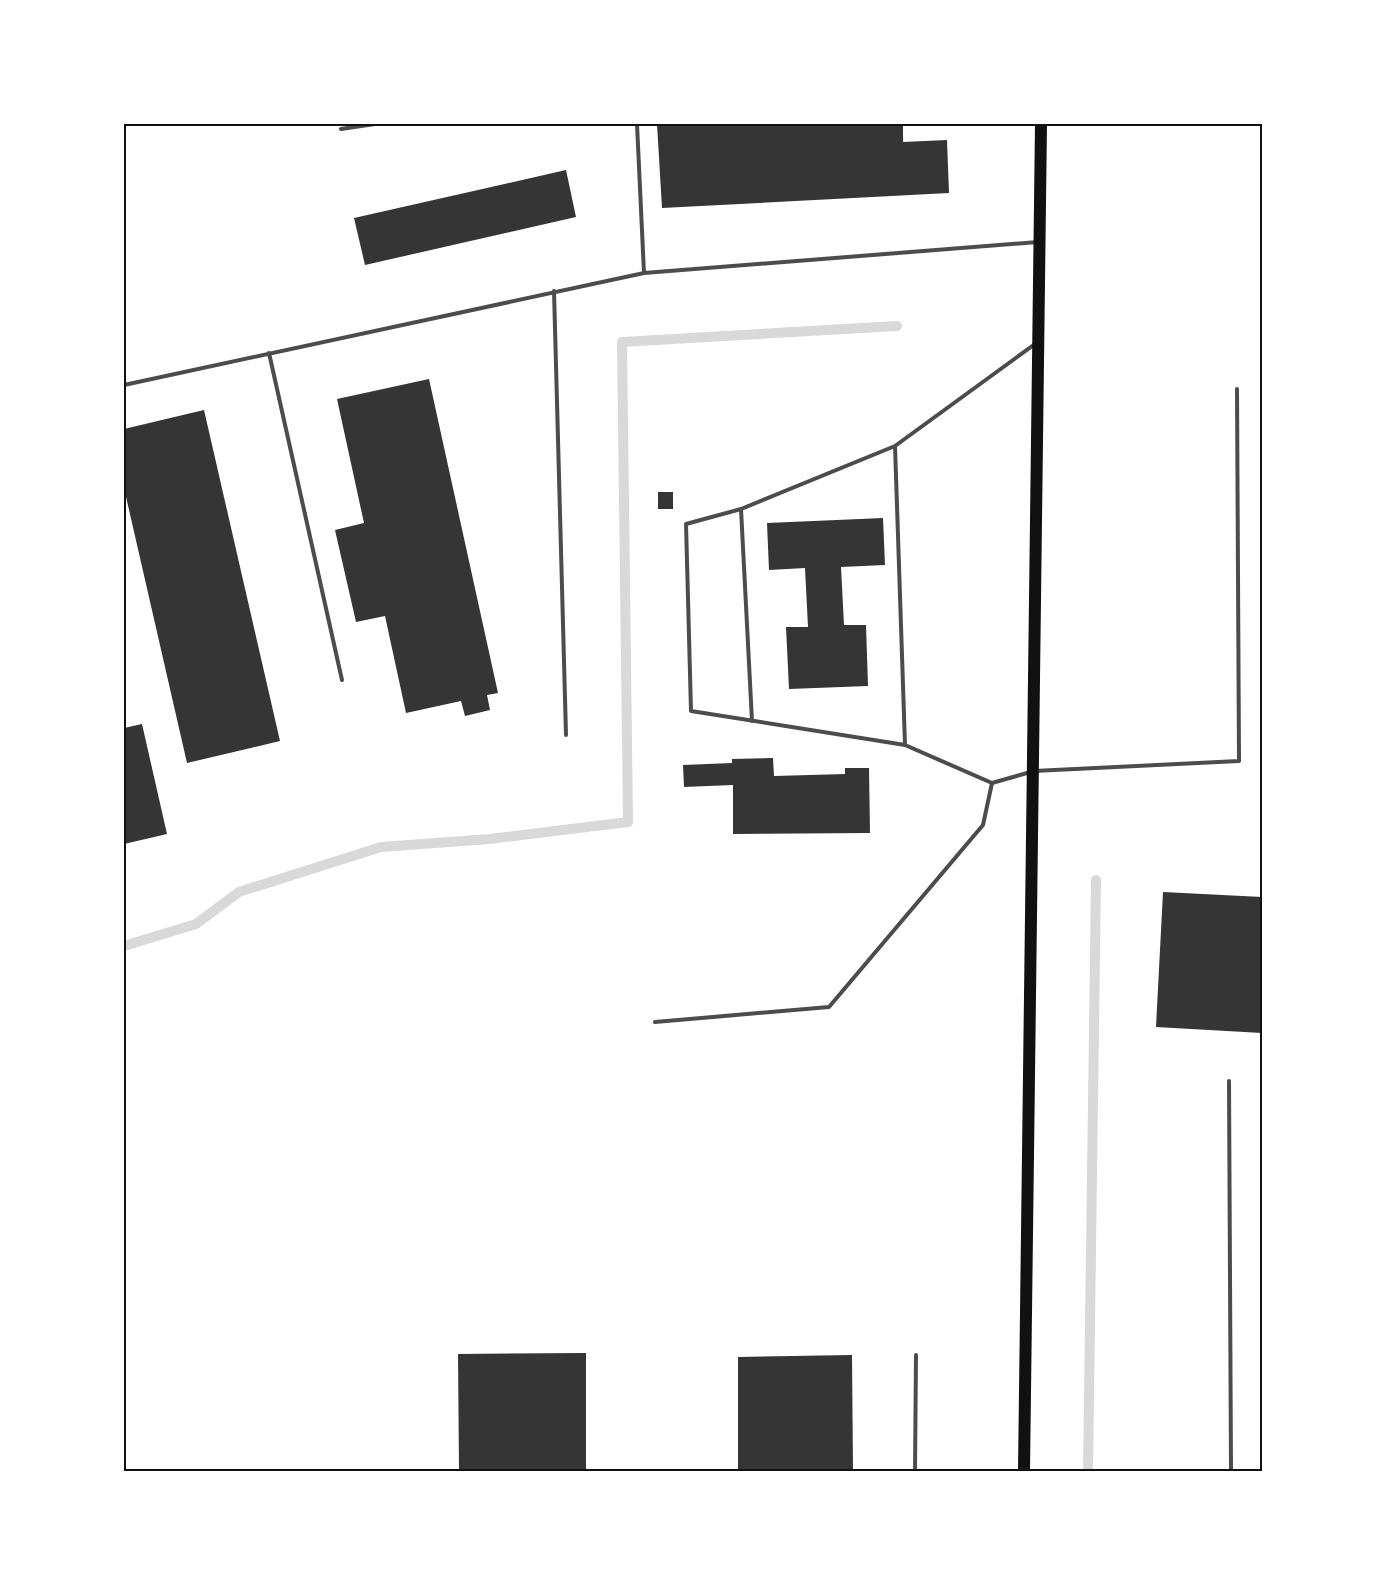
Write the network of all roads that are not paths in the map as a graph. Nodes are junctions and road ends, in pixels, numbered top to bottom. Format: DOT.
graph roads {
  1 [pos="375,124"];
  2 [pos="637,124"];
  3 [pos="1041,124"];
  4 [pos="341,129"];
  5 [pos="1040,242"];
  6 [pos="644,273"];
  7 [pos="554,291"];
  8 [pos="1039,342"];
  9 [pos="269,354"];
  10 [pos="124,385"];
  11 [pos="1237,389"];
  12 [pos="895,446"];
  13 [pos="742,509"];
  14 [pos="342,680"];
  15 [pos="752,721"];
  16 [pos="566,735"];
  17 [pos="905,746"];
  18 [pos="1034,771"];
  19 [pos="992,782"];
  20 [pos="656,1022"];
  21 [pos="1229,1081"];
  22 [pos="916,1355"];
  23 [pos="915,1471"];
  24 [pos="1024,1471"];
  25 [pos="1231,1471"];
  1 -- 4 [label="lane"];
  2 -- 6 [label="lane"];
  3 -- 5 [label="main road"];
  5 -- 6 [label="lane"];
  5 -- 8 [label="main road"];
  6 -- 7 [label="lane"];
  7 -- 9 [label="lane"];
  7 -- 16 [label="lane"];
  8 -- 12 [label="lane"];
  8 -- 18 [label="main road"];
  9 -- 10 [label="lane"];
  9 -- 14 [label="lane"];
  11 -- 18 [label="lane"];
  12 -- 13 [label="lane"];
  12 -- 17 [label="lane"];
  13 -- 15 [label="lane"];
  13 -- 15 [label="lane"];
  15 -- 17 [label="lane"];
  17 -- 19 [label="lane"];
  18 -- 19 [label="lane"];
  18 -- 24 [label="main road"];
  19 -- 20 [label="lane"];
  21 -- 25 [label="lane"];
  22 -- 23 [label="lane"];
}
